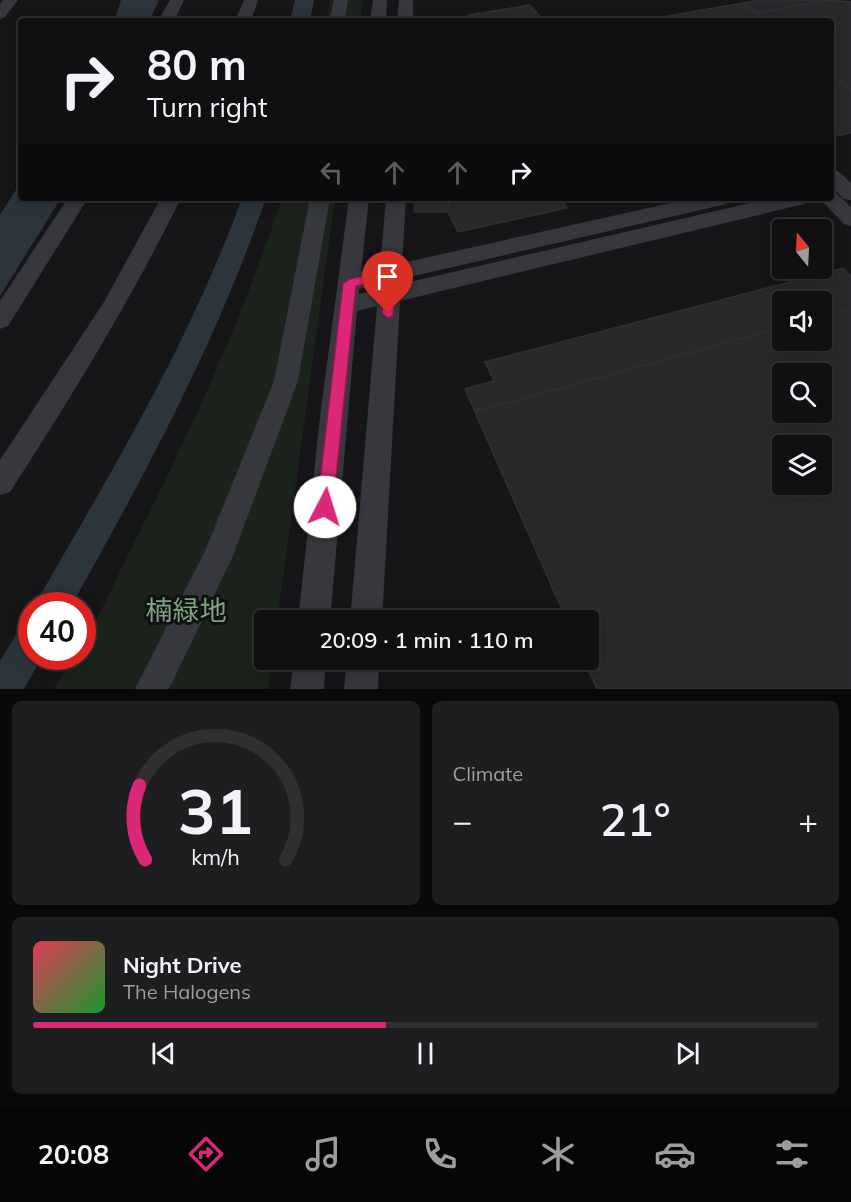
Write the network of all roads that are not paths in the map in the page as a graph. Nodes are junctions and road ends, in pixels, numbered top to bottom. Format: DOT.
graph roads {
  1 [pos="11,0"];
  2 [pos="177,0"];
  3 [pos="251,0"];
  4 [pos="341,0"];
  5 [pos="380,0"];
  6 [pos="406,0"];
  7 [pos="0,14"];
  8 [pos="168,18"];
  9 [pos="244,18"];
  10 [pos="338,18"];
  11 [pos="378,18"];
  12 [pos="405,18"];
  13 [pos="851,168"];
  14 [pos="838,186"];
  15 [pos="76,201"];
  16 [pos="170,201"];
  17 [pos="319,201"];
  18 [pos="359,201"];
  19 [pos="396,201"];
  20 [pos="710,201"];
  21 [pos="786,201"];
  22 [pos="851,219"];
  23 [pos="391,284"];
  24 [pos="348,294"];
  25 [pos="0,320"];
  26 [pos="0,483"];
  27 [pos="315,610"];
  28 [pos="367,610"];
  29 [pos="309,670"];
  30 [pos="362,670"];
  31 [pos="152,689"];
  32 [pos="307,689"];
  33 [pos="361,689"];
  1 -- 7 [label="street"];
  2 -- 8 [label="street"];
  3 -- 9 [label="street"];
  4 -- 10 [label="street"];
  5 -- 11 [label="street"];
  6 -- 12 [label="street"];
  13 -- 14 [label="street"];
  14 -- 22 [label="street"];
  15 -- 25 [label="street"];
  16 -- 26 [label="street"];
  17 -- 31 [label="street"];
  18 -- 24 [label="street"];
  19 -- 23 [label="street"];
  20 -- 23 [label="street"];
  21 -- 23 [label="street"];
  23 -- 24 [label="street"];
  23 -- 28 [label="street"];
  24 -- 27 [label="street"];
  29 -- 32 [label="street"];
  30 -- 33 [label="street"];
}
